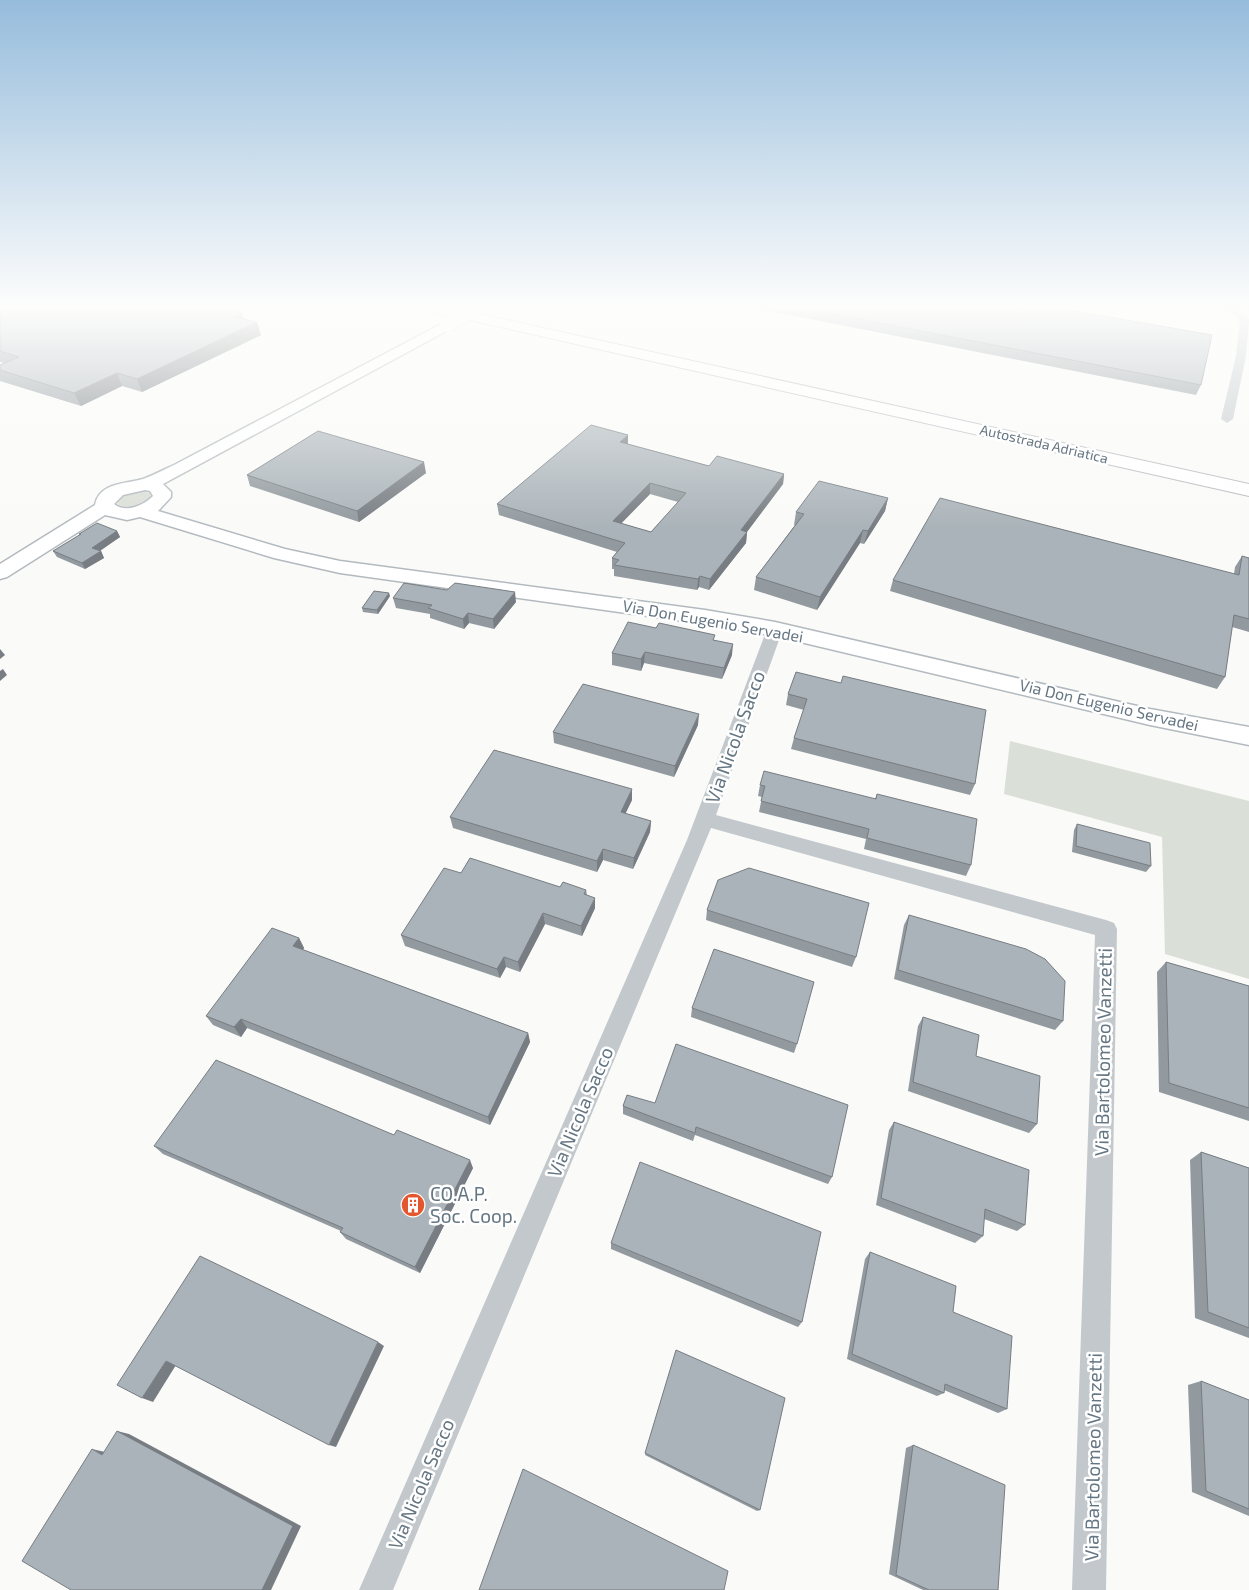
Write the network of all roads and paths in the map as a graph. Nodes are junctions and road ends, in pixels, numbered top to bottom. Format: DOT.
graph roads {
  1 [pos="343,381"];
  2 [pos="761,381"];
  3 [pos="826,381"];
  4 [pos="1238,381"];
  5 [pos="1227,418"];
  6 [pos="182,468"];
  7 [pos="1249,474"];
  8 [pos="145,484"];
  9 [pos="1249,490"];
  10 [pos="162,494"];
  11 [pos="112,510"];
  12 [pos="139,511"];
  13 [pos="175,522"];
  14 [pos="0,572"];
  15 [pos="775,629"];
  16 [pos="1249,736"];
  17 [pos="704,819"];
  18 [pos="376,1590"];
  19 [pos="1089,1590"];
  1 -- 6 [label="street, bridge"];
  2 -- 9 [label="highway, Autostrada Adriatica"];
  3 -- 7 [label="highway, Autostrada Adriatica"];
  4 -- 5 [label="street"];
  6 -- 8 [label="street"];
  6 -- 10 [label="street"];
  8 -- 10 [label="street"];
  8 -- 11 [label="street"];
  10 -- 12 [label="street"];
  10 -- 13 [label="street"];
  11 -- 12 [label="street"];
  11 -- 14 [label="street"];
  12 -- 13 [label="street, Via Don Eugenio Servadei"];
  13 -- 15 [label="street, Via Don Eugenio Servadei"];
  15 -- 16 [label="street, Via Don Eugenio Servadei"];
  15 -- 17 [label="street, Via Nicola Sacco"];
  17 -- 18 [label="street, Via Nicola Sacco"];
  17 -- 19 [label="street, Via Bartolomeo Vanzetti"];
}
